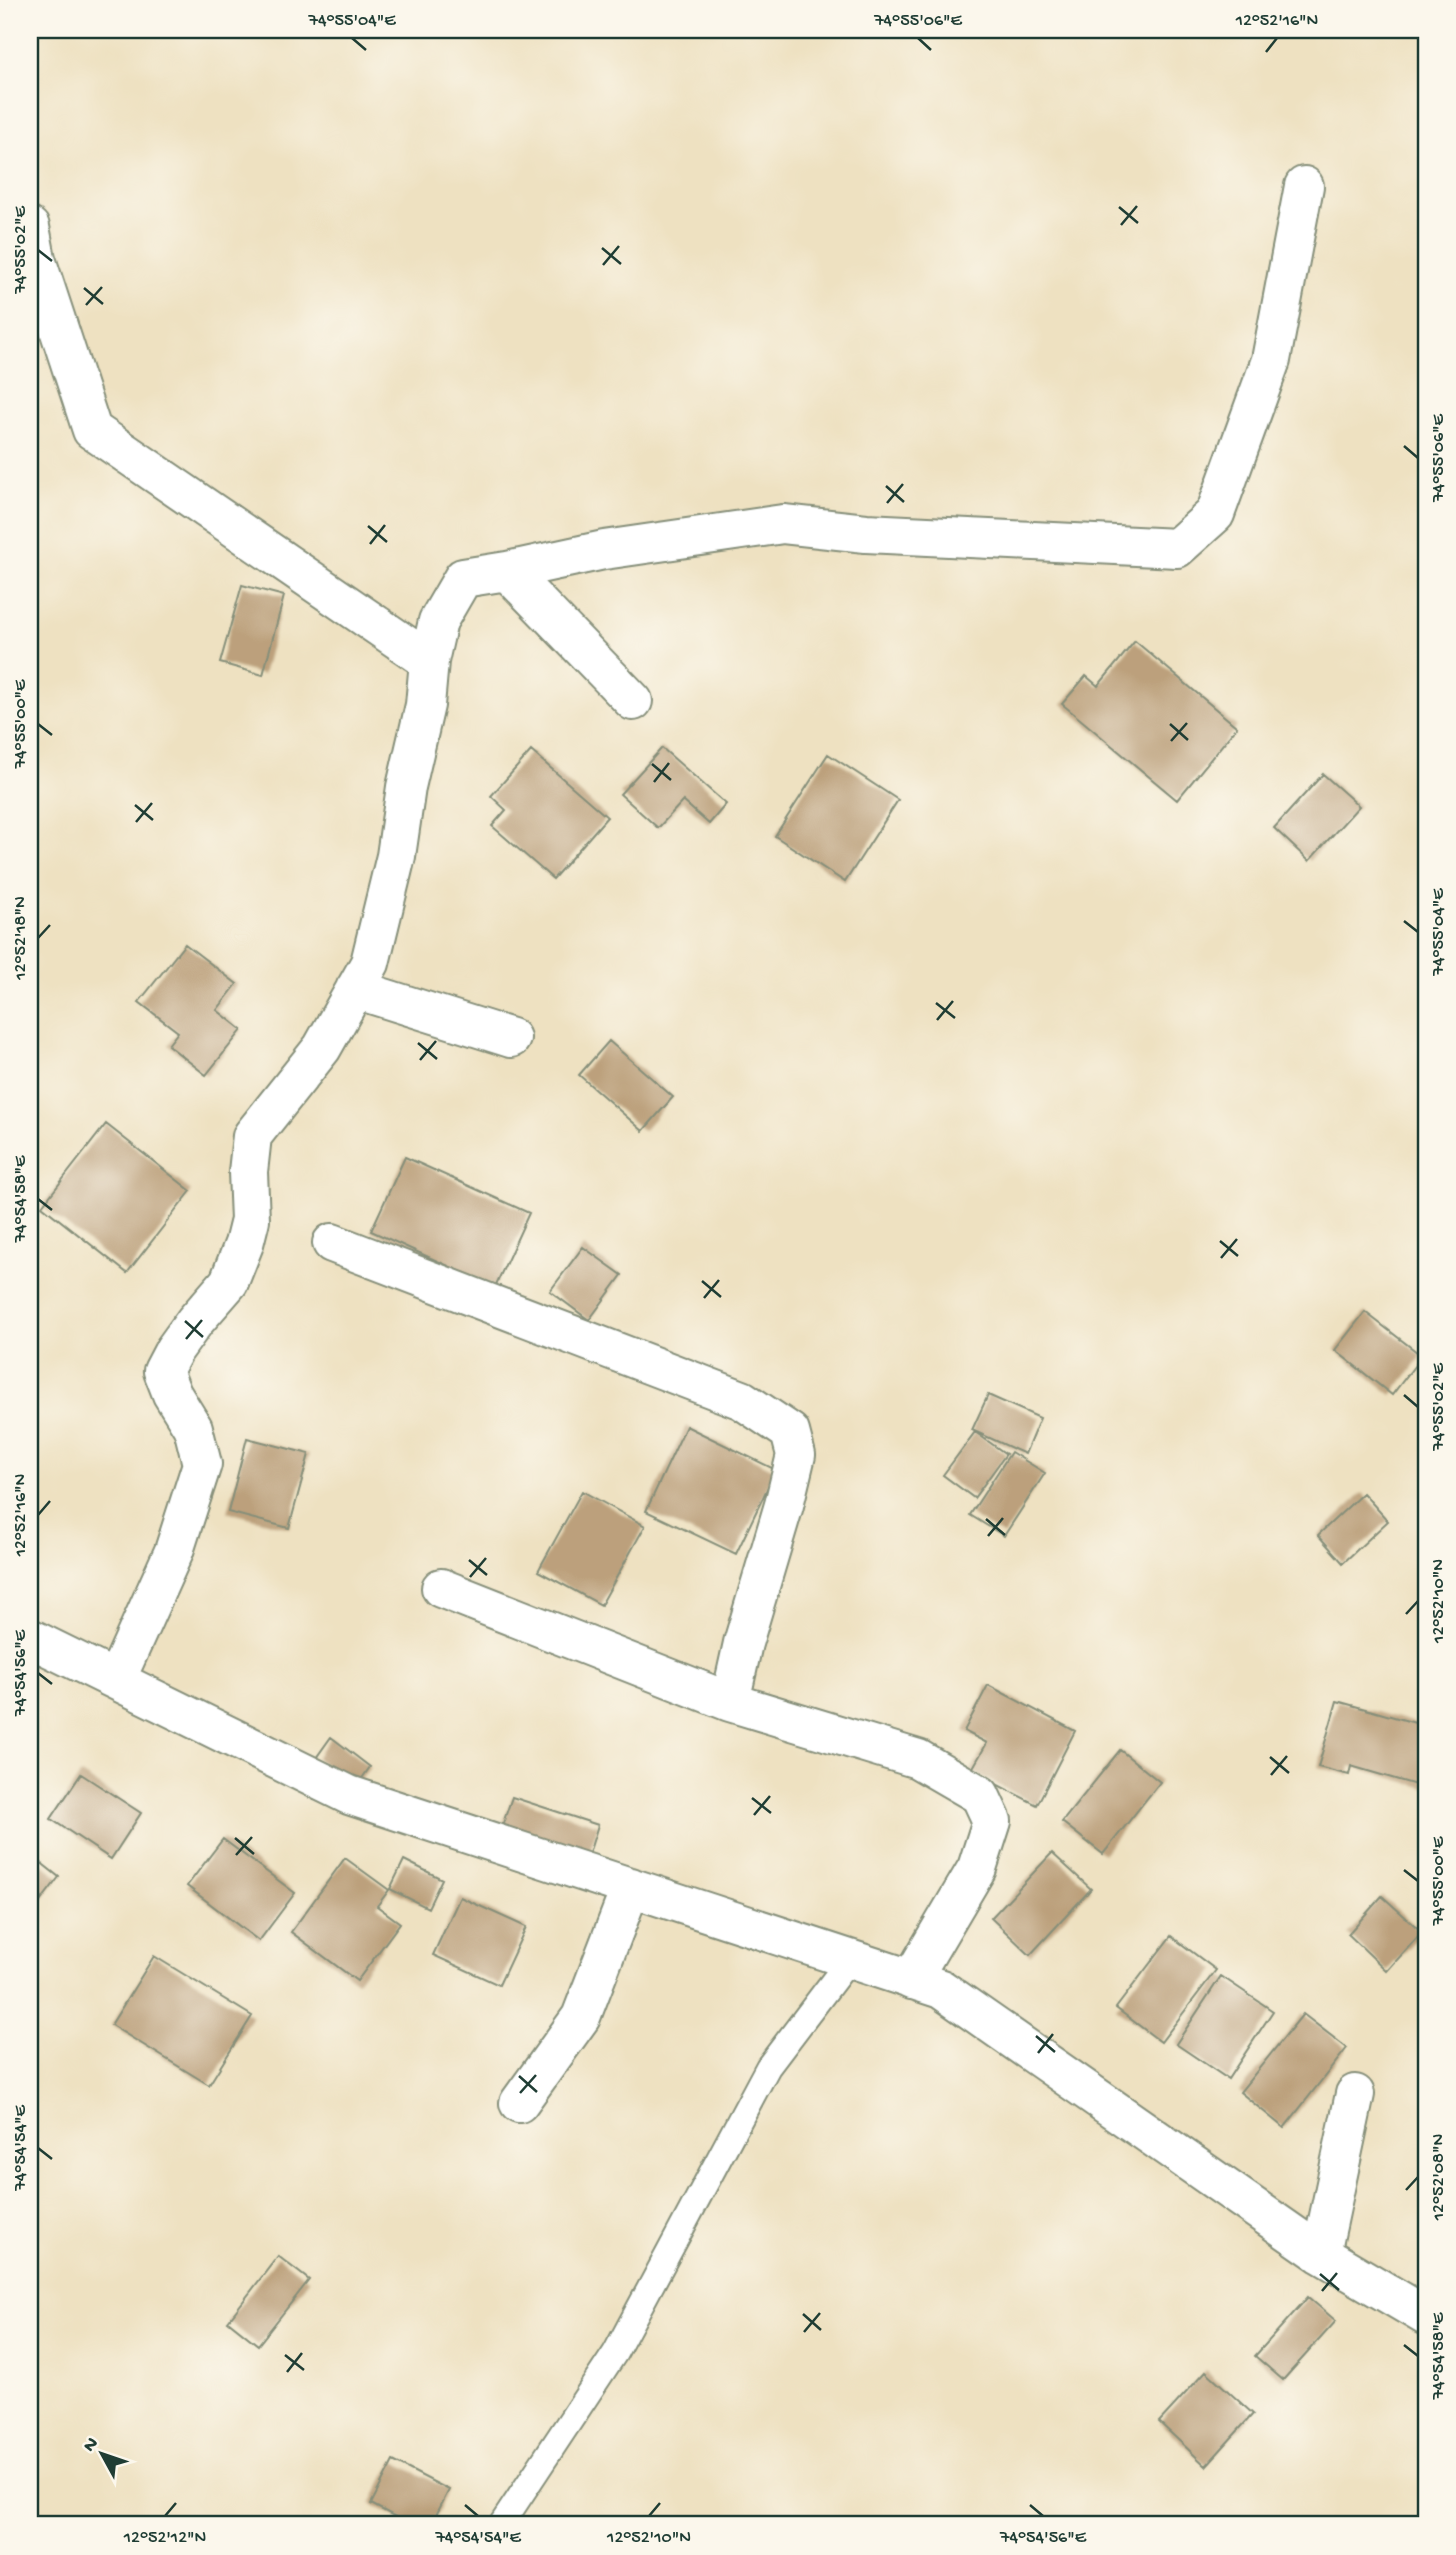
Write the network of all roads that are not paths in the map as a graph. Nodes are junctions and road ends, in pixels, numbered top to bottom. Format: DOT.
graph roads {
  1 [pos="1304,186"];
  2 [pos="30,227"];
  3 [pos="507,571"];
  4 [pos="429,661"];
  5 [pos="633,701"];
  6 [pos="355,989"];
  7 [pos="511,1038"];
  8 [pos="332,1243"];
  9 [pos="441,1588"];
  10 [pos="30,1638"];
  11 [pos="116,1680"];
  12 [pos="730,1702"];
  13 [pos="631,1888"];
  14 [pos="850,1959"];
  15 [pos="911,1980"];
  16 [pos="1355,2094"];
  17 [pos="519,2103"];
  18 [pos="1321,2253"];
  19 [pos="1426,2316"];
  20 [pos="501,2525"];
  1 -- 3 [label="street"];
  2 -- 4 [label="street"];
  3 -- 4 [label="street"];
  3 -- 5 [label="street"];
  4 -- 6 [label="street"];
  6 -- 7 [label="street"];
  6 -- 11 [label="street"];
  8 -- 12 [label="street"];
  9 -- 12 [label="street"];
  10 -- 11 [label="street"];
  11 -- 13 [label="street"];
  12 -- 15 [label="street"];
  13 -- 14 [label="street"];
  13 -- 17 [label="street"];
  14 -- 15 [label="street"];
  14 -- 20 [label="lane"];
  15 -- 18 [label="street"];
  16 -- 18 [label="street"];
  18 -- 19 [label="street"];
}
